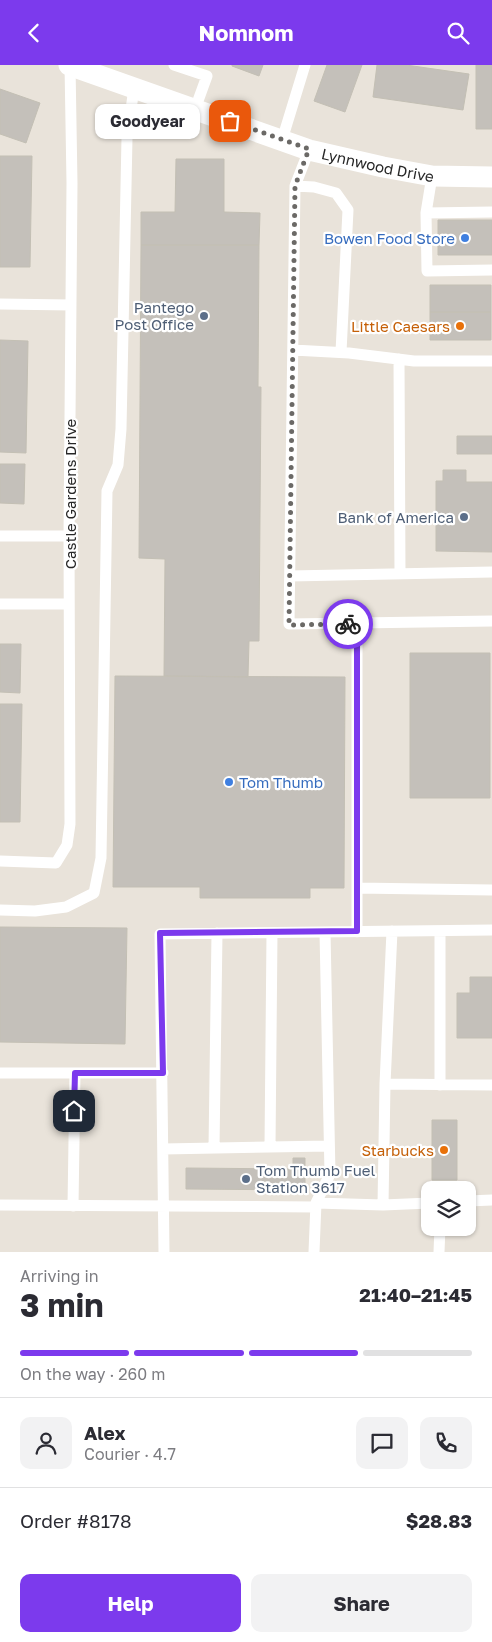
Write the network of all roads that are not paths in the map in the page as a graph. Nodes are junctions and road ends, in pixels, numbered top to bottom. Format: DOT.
graph roads {
  1 [pos="69,65"];
  2 [pos="174,65"];
  3 [pos="305,65"];
  4 [pos="134,88"];
  5 [pos="195,109"];
  6 [pos="282,140"];
  7 [pos="309,149"];
  8 [pos="432,176"];
  9 [pos="492,177"];
  10 [pos="295,186"];
  11 [pos="492,212"];
  12 [pos="426,213"];
  13 [pos="492,270"];
  14 [pos="0,305"];
  15 [pos="71,305"];
  16 [pos="293,349"];
  17 [pos="341,353"];
  18 [pos="399,359"];
  19 [pos="492,361"];
  20 [pos="0,536"];
  21 [pos="69,536"];
  22 [pos="492,572"];
  23 [pos="400,574"];
  24 [pos="290,576"];
  25 [pos="0,604"];
  26 [pos="69,604"];
  27 [pos="492,621"];
  28 [pos="357,623"];
  29 [pos="0,861"];
  30 [pos="357,888"];
  31 [pos="492,890"];
  32 [pos="0,910"];
  33 [pos="492,930"];
  34 [pos="357,931"];
  35 [pos="392,931"];
  36 [pos="440,931"];
  37 [pos="325,932"];
  38 [pos="217,933"];
  39 [pos="272,933"];
  40 [pos="0,1073"];
  41 [pos="75,1073"];
  42 [pos="163,1073"];
  43 [pos="385,1084"];
  44 [pos="440,1085"];
  45 [pos="492,1085"];
  46 [pos="329,1146"];
  47 [pos="270,1147"];
  48 [pos="214,1148"];
  49 [pos="163,1149"];
  50 [pos="492,1200"];
  51 [pos="476,1201"];
  52 [pos="421,1203"];
  53 [pos="0,1205"];
  54 [pos="73,1205"];
  55 [pos="316,1205"];
  56 [pos="383,1205"];
  57 [pos="164,1207"];
  58 [pos="439,1236"];
  59 [pos="164,1252"];
  60 [pos="314,1252"];
  61 [pos="438,1252"];
  1 -- 4 [label="street, Lynnwood Drive"];
  1 -- 15 [label="lane, Castle Gardens Drive"];
  2 -- 5 [label="lane"];
  3 -- 6 [label="lane"];
  4 -- 5 [label="street, Lynnwood Drive"];
  4 -- 32 [label="lane"];
  5 -- 6 [label="street, Lynnwood Drive"];
  6 -- 7 [label="street, Lynnwood Drive"];
  7 -- 8 [label="street, Lynnwood Drive"];
  7 -- 10 [label="lane"];
  8 -- 9 [label="street, Lynnwood Drive"];
  8 -- 12 [label="lane"];
  10 -- 16 [label="lane"];
  10 -- 17 [label="lane"];
  11 -- 12 [label="lane"];
  12 -- 13 [label="lane"];
  14 -- 15 [label="lane"];
  15 -- 21 [label="lane, Castle Gardens Drive"];
  16 -- 17 [label="lane"];
  16 -- 24 [label="lane"];
  17 -- 18 [label="lane"];
  18 -- 19 [label="lane"];
  18 -- 23 [label="lane"];
  20 -- 21 [label="lane"];
  21 -- 26 [label="lane, Castle Gardens Drive"];
  22 -- 23 [label="lane"];
  23 -- 24 [label="lane"];
  24 -- 28 [label="lane"];
  25 -- 26 [label="lane"];
  26 -- 29 [label="lane, Castle Gardens Drive"];
  27 -- 28 [label="lane"];
  28 -- 30 [label="lane"];
  30 -- 31 [label="lane"];
  30 -- 34 [label="lane"];
  33 -- 36 [label="lane"];
  34 -- 35 [label="lane"];
  34 -- 37 [label="lane"];
  35 -- 36 [label="lane"];
  35 -- 43 [label="lane"];
  36 -- 44 [label="lane"];
  37 -- 39 [label="lane"];
  37 -- 46 [label="lane"];
  38 -- 39 [label="lane"];
  38 -- 42 [label="lane"];
  38 -- 48 [label="lane"];
  39 -- 47 [label="lane"];
  40 -- 41 [label="lane"];
  41 -- 42 [label="lane"];
  41 -- 54 [label="lane"];
  42 -- 49 [label="lane"];
  43 -- 44 [label="lane"];
  43 -- 56 [label="lane"];
  44 -- 45 [label="lane"];
  46 -- 47 [label="lane"];
  46 -- 55 [label="lane"];
  47 -- 48 [label="lane"];
  48 -- 49 [label="lane"];
  49 -- 57 [label="lane"];
  50 -- 51 [label="lane"];
  52 -- 56 [label="lane"];
  53 -- 54 [label="lane"];
  54 -- 57 [label="lane"];
  55 -- 56 [label="lane"];
  55 -- 57 [label="lane"];
  55 -- 60 [label="lane"];
  57 -- 59 [label="lane"];
  58 -- 61 [label="lane"];
}
